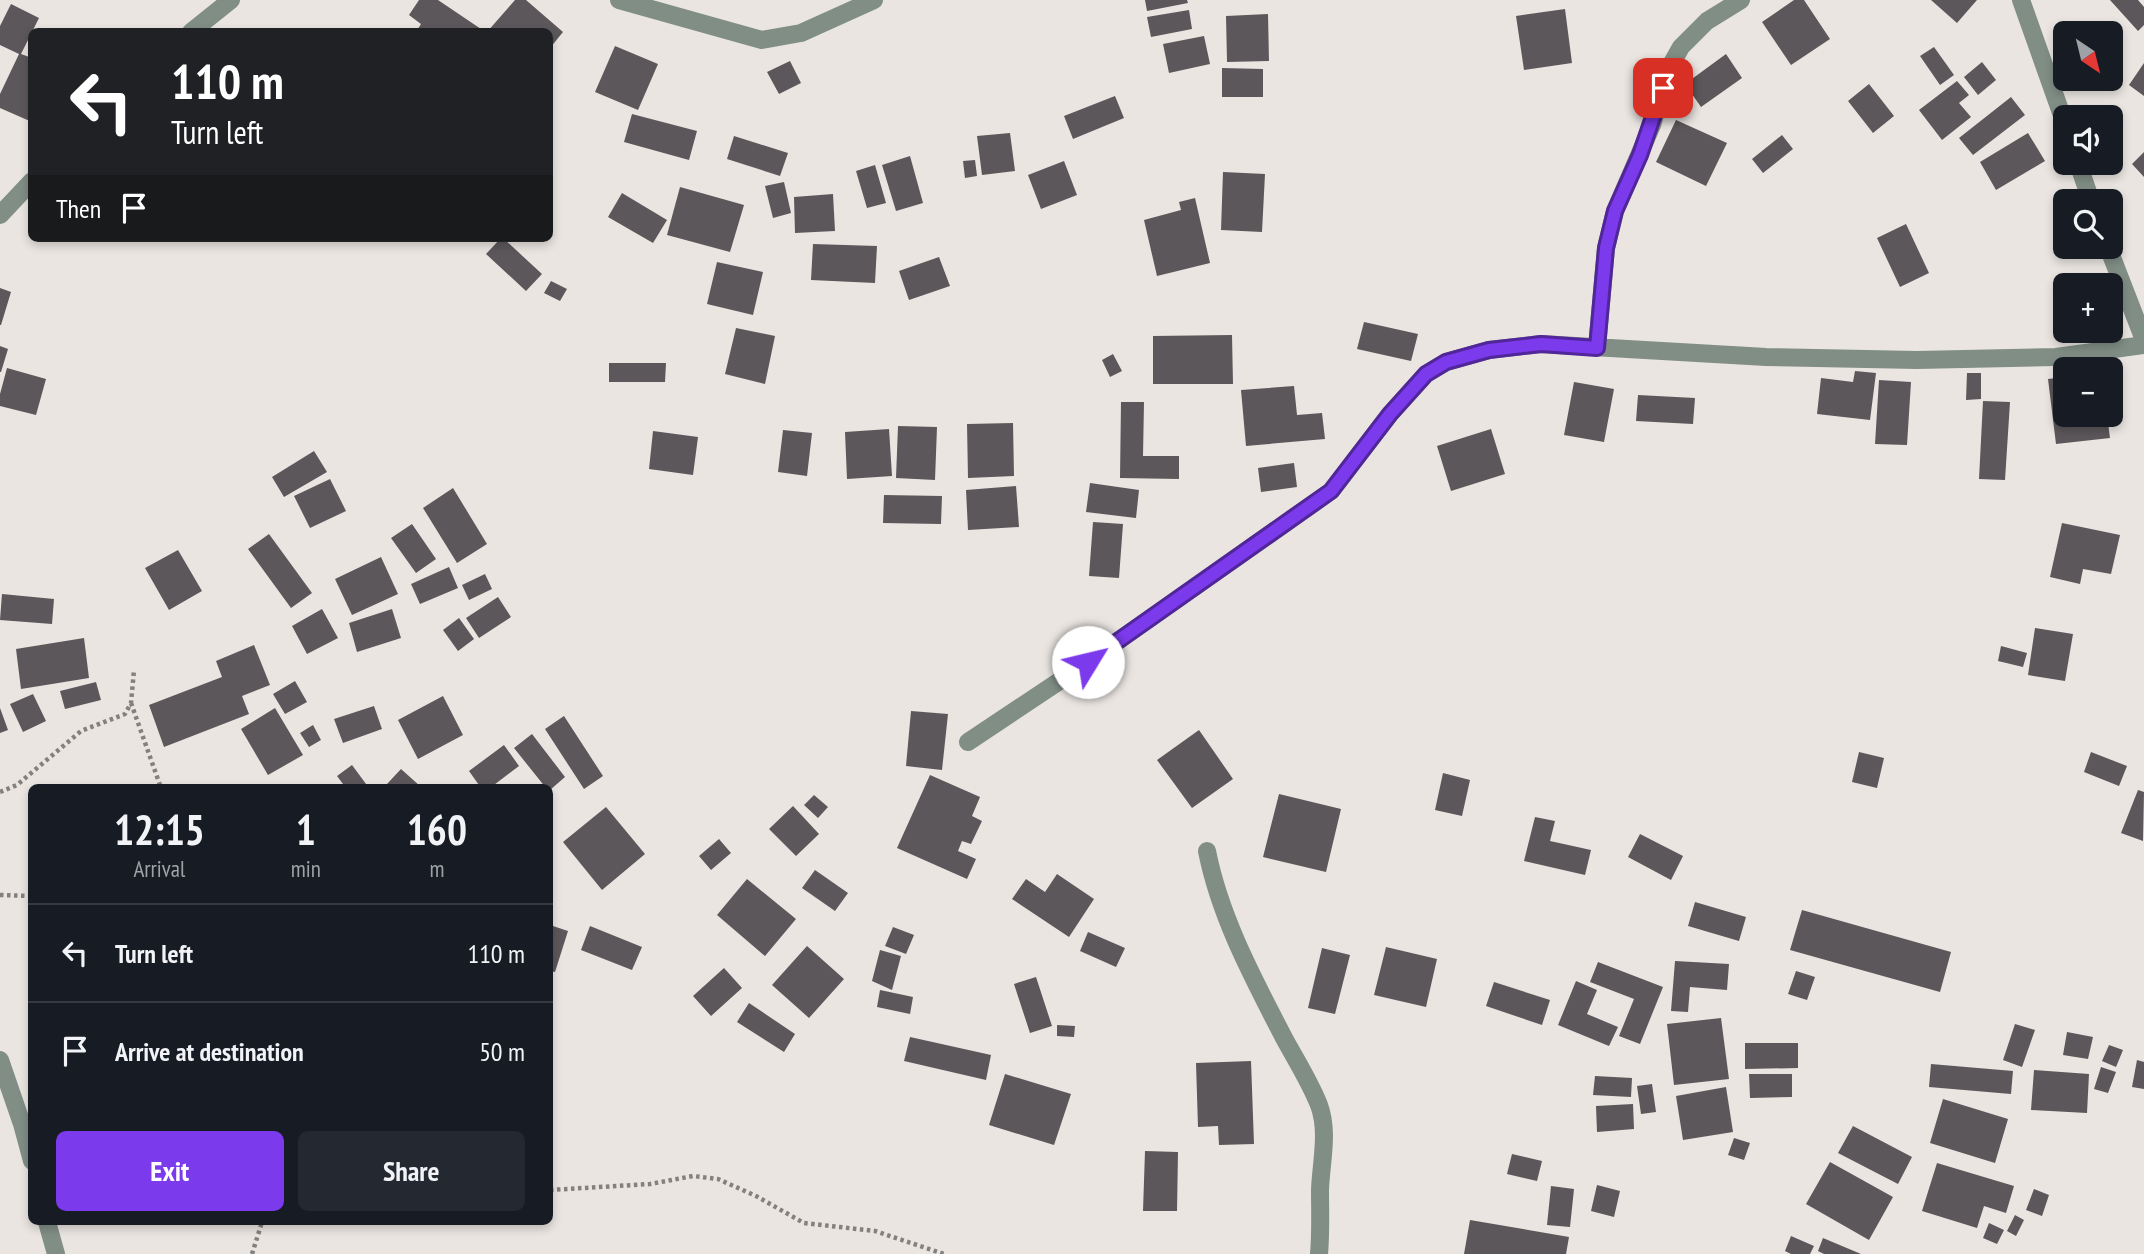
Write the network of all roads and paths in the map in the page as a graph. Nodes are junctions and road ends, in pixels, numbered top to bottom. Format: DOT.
graph roads {
  1 [pos="231,0"];
  2 [pos="619,0"];
  3 [pos="874,0"];
  4 [pos="1741,0"];
  5 [pos="2021,0"];
  6 [pos="196,28"];
  7 [pos="2058,105"];
  8 [pos="28,185"];
  9 [pos="0,215"];
  10 [pos="2113,259"];
  11 [pos="2144,342"];
  12 [pos="1597,348"];
  13 [pos="134,670"];
  14 [pos="131,703"];
  15 [pos="968,742"];
  16 [pos="160,784"];
  17 [pos="0,792"];
  18 [pos="1207,851"];
  19 [pos="0,895"];
  20 [pos="28,896"];
  21 [pos="0,1060"];
  22 [pos="28,1146"];
  23 [pos="553,1191"];
  24 [pos="48,1225"];
  25 [pos="261,1225"];
  26 [pos="56,1254"];
  27 [pos="252,1254"];
  28 [pos="944,1254"];
  29 [pos="1320,1254"];
  1 -- 6 [label="street"];
  2 -- 3 [label="street"];
  4 -- 12 [label="street"];
  5 -- 7 [label="street"];
  8 -- 9 [label="street"];
  10 -- 11 [label="street"];
  11 -- 12 [label="street"];
  12 -- 15 [label="street"];
  13 -- 14 [label="path"];
  14 -- 16 [label="path"];
  14 -- 17 [label="path"];
  18 -- 29 [label="street"];
  19 -- 20 [label="path"];
  21 -- 22 [label="street"];
  23 -- 28 [label="path"];
  24 -- 26 [label="street"];
  25 -- 27 [label="path"];
}
